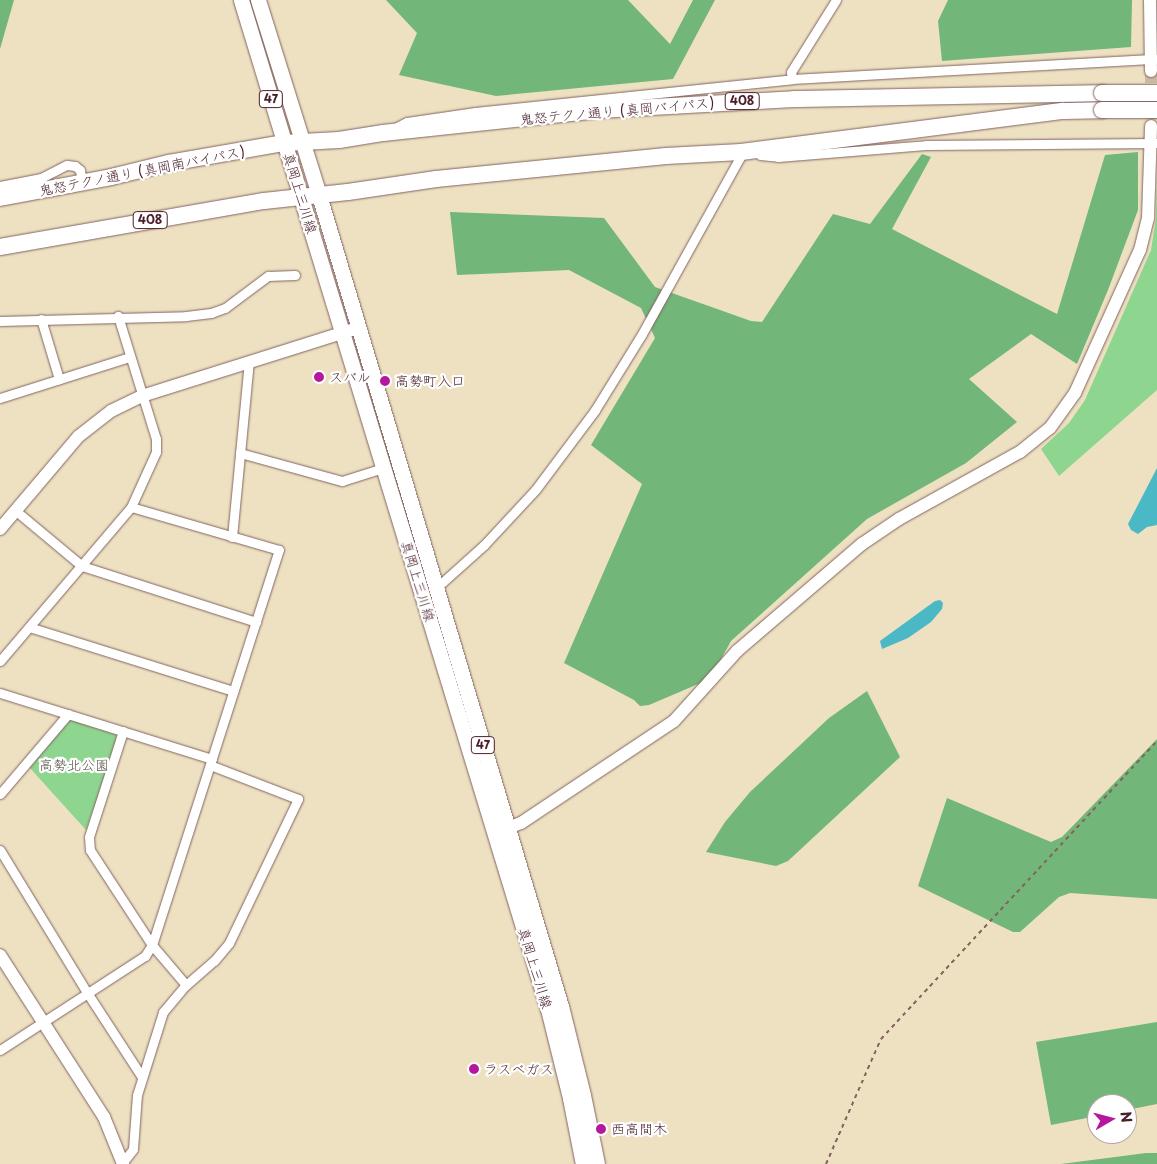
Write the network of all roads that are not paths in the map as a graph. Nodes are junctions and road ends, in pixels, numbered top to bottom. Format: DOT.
graph roads {
  1 [pos="242,0"];
  2 [pos="258,0"];
  3 [pos="836,0"];
  4 [pos="1150,0"];
  5 [pos="1153,63"];
  6 [pos="792,79"];
  7 [pos="1157,93"];
  8 [pos="1157,110"];
  9 [pos="1151,126"];
  10 [pos="383,133"];
  11 [pos="301,142"];
  12 [pos="284,143"];
  13 [pos="1154,143"];
  14 [pos="741,152"];
  15 [pos="82,182"];
  16 [pos="0,186"];
  17 [pos="319,195"];
  18 [pos="301,197"];
  19 [pos="0,198"];
  20 [pos="0,247"];
  21 [pos="294,275"];
  22 [pos="118,316"];
  23 [pos="42,319"];
  24 [pos="0,322"];
  25 [pos="358,328"];
  26 [pos="342,333"];
  27 [pos="129,357"];
  28 [pos="249,362"];
  29 [pos="59,379"];
  30 [pos="142,396"];
  31 [pos="0,398"];
  32 [pos="240,453"];
  33 [pos="383,468"];
  34 [pos="131,507"];
  35 [pos="16,511"];
  36 [pos="0,529"];
  37 [pos="232,537"];
  38 [pos="82,566"];
  39 [pos="435,589"];
  40 [pos="256,622"];
  41 [pos="30,627"];
  42 [pos="0,661"];
  43 [pos="0,692"];
  44 [pos="233,692"];
  45 [pos="68,714"];
  46 [pos="123,731"];
  47 [pos="211,762"];
  48 [pos="0,794"];
  49 [pos="502,830"];
  50 [pos="0,850"];
  51 [pos="152,945"];
  52 [pos="0,955"];
  53 [pos="186,985"];
  54 [pos="88,994"];
  55 [pos="44,1022"];
  56 [pos="0,1050"];
  57 [pos="142,1077"];
  58 [pos="123,1163"];
  59 [pos="583,1164"];
  60 [pos="597,1164"];
  1 -- 12 [label="main road, 真岡上三川線 / 47"];
  2 -- 11 [label="main road, 真岡上三川線 / 47"];
  3 -- 6 [label="street"];
  4 -- 5 [label="street"];
  5 -- 6 [label="street"];
  6 -- 10 [label="street"];
  7 -- 10 [label="highway, 鬼怒テクノ通り (真岡バイパス) / 408, bridge"];
  8 -- 14 [label="highway, 408, bridge"];
  9 -- 13 [label="street"];
  10 -- 11 [label="highway, 鬼怒テクノ通り (真岡バイパス) / 408"];
  11 -- 12 [label="highway, 鬼怒テクノ通り (真岡バイパス) / 408"];
  11 -- 17 [label="main road, 真岡上三川線 / 47"];
  12 -- 15 [label="highway, 鬼怒テクノ通り (真岡南バイパス) / 408"];
  12 -- 18 [label="main road, 真岡上三川線 / 47"];
  13 -- 14 [label="street"];
  13 -- 49 [label="street"];
  14 -- 17 [label="highway, 408"];
  14 -- 39 [label="street"];
  15 -- 16 [label="street"];
  15 -- 19 [label="highway, 鬼怒テクノ通り (真岡南バイパス) / 408"];
  17 -- 18 [label="highway, 408"];
  17 -- 25 [label="main road, 真岡上三川線 / 47"];
  18 -- 20 [label="highway, 408"];
  18 -- 26 [label="main road, 真岡上三川線 / 47"];
  21 -- 22 [label="street"];
  22 -- 23 [label="street"];
  22 -- 27 [label="street"];
  23 -- 24 [label="street"];
  23 -- 29 [label="street"];
  25 -- 26 [label="street"];
  25 -- 39 [label="main road, 真岡上三川線 / 47"];
  26 -- 28 [label="street"];
  26 -- 33 [label="main road, 真岡上三川線 / 47"];
  27 -- 29 [label="street"];
  27 -- 30 [label="street"];
  28 -- 30 [label="street"];
  28 -- 32 [label="street"];
  29 -- 31 [label="street"];
  30 -- 34 [label="street"];
  30 -- 35 [label="street"];
  32 -- 33 [label="street"];
  32 -- 37 [label="street"];
  33 -- 49 [label="main road, 真岡上三川線 / 47"];
  34 -- 37 [label="street"];
  34 -- 38 [label="street"];
  35 -- 36 [label="street"];
  35 -- 38 [label="street"];
  37 -- 40 [label="street"];
  38 -- 40 [label="street"];
  38 -- 41 [label="street"];
  39 -- 49 [label="main road, 真岡上三川線 / 47"];
  40 -- 44 [label="street"];
  41 -- 42 [label="street"];
  41 -- 44 [label="street"];
  43 -- 45 [label="street"];
  44 -- 47 [label="street"];
  45 -- 46 [label="street"];
  45 -- 48 [label="street"];
  46 -- 47 [label="street"];
  46 -- 51 [label="street"];
  47 -- 51 [label="street"];
  47 -- 53 [label="street"];
  49 -- 59 [label="main road, 真岡上三川線 / 47"];
  49 -- 60 [label="main road, 真岡上三川線 / 47"];
  50 -- 54 [label="street"];
  51 -- 53 [label="street"];
  51 -- 54 [label="street"];
  52 -- 55 [label="street"];
  53 -- 57 [label="street"];
  54 -- 55 [label="street"];
  54 -- 57 [label="street"];
  55 -- 56 [label="street"];
  55 -- 58 [label="street"];
  57 -- 58 [label="street"];
}
